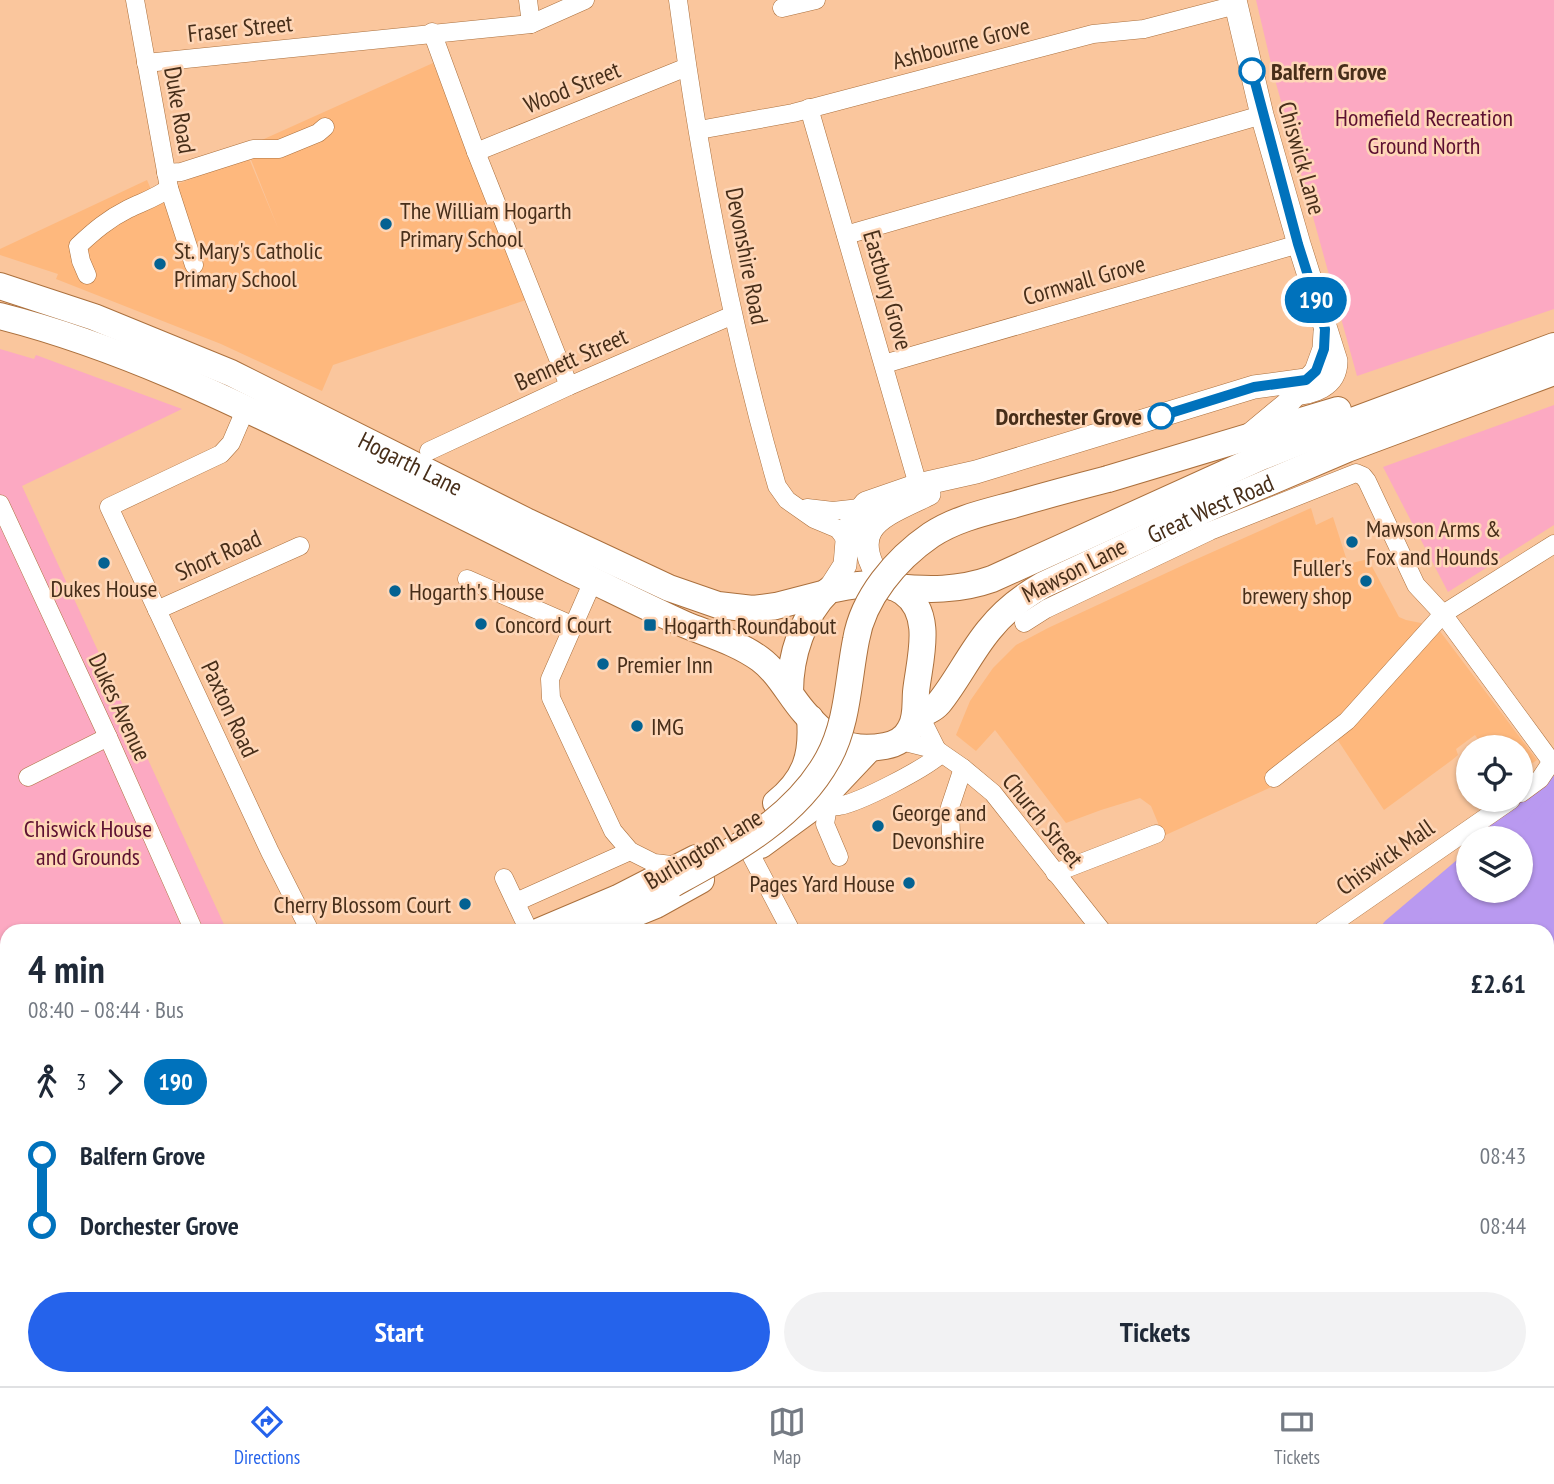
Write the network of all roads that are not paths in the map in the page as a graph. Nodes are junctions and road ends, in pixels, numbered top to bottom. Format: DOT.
graph roads {
  1 [pos="135,0"];
  2 [pos="528,0"];
  3 [pos="585,0"];
  4 [pos="678,0"];
  5 [pos="816,0"];
  6 [pos="1235,3"];
  7 [pos="782,8"];
  8 [pos="531,24"];
  9 [pos="432,32"];
  10 [pos="146,63"];
  11 [pos="687,67"];
  12 [pos="809,108"];
  13 [pos="1262,115"];
  14 [pos="325,127"];
  15 [pos="699,130"];
  16 [pos="476,152"];
  17 [pos="167,181"];
  18 [pos="846,235"];
  19 [pos="1298,244"];
  20 [pos="194,265"];
  21 [pos="87,275"];
  22 [pos="0,286"];
  23 [pos="733,315"];
  24 [pos="0,316"];
  25 [pos="1554,340"];
  26 [pos="1554,346"];
  27 [pos="884,364"];
  28 [pos="1554,372"];
  29 [pos="569,386"];
  30 [pos="1301,387"];
  31 [pos="246,408"];
  32 [pos="1241,439"];
  33 [pos="429,451"];
  34 [pos="976,472"];
  35 [pos="918,485"];
  36 [pos="0,504"];
  37 [pos="800,508"];
  38 [pos="860,508"];
  39 [pos="1217,516"];
  40 [pos="846,541"];
  41 [pos="1554,544"];
  42 [pos="300,546"];
  43 [pos="467,579"];
  44 [pos="593,581"];
  45 [pos="888,586"];
  46 [pos="828,592"];
  47 [pos="157,610"];
  48 [pos="1443,614"];
  49 [pos="1024,623"];
  50 [pos="574,626"];
  51 [pos="790,692"];
  52 [pos="915,717"];
  53 [pos="810,718"];
  54 [pos="108,737"];
  55 [pos="901,741"];
  56 [pos="869,749"];
  57 [pos="939,752"];
  58 [pos="1553,762"];
  59 [pos="963,768"];
  60 [pos="28,777"];
  61 [pos="1274,778"];
  62 [pos="1533,784"];
  63 [pos="822,805"];
  64 [pos="1494,812"];
  65 [pos="1156,834"];
  66 [pos="951,837"];
  67 [pos="630,851"];
  68 [pos="750,853"];
  69 [pos="839,857"];
  70 [pos="1055,873"];
  71 [pos="676,875"];
  72 [pos="504,878"];
  73 [pos="516,902"];
  74 [pos="191,924"];
  75 [pos="306,924"];
  76 [pos="526,924"];
  77 [pos="557,924"];
  78 [pos="582,924"];
  79 [pos="613,924"];
  80 [pos="787,924"];
  81 [pos="1096,924"];
  82 [pos="1332,924"];
  1 -- 10 [label="street, Duke Road"];
  2 -- 8 [label="street"];
  3 -- 8 [label="street, Fraser Street"];
  4 -- 11 [label="street, Devonshire Road"];
  5 -- 7 [label="street"];
  6 -- 12 [label="street, Ashbourne Grove"];
  6 -- 13 [label="main road, Chiswick Lane"];
  8 -- 9 [label="street, Fraser Street"];
  9 -- 10 [label="street, Fraser Street"];
  9 -- 16 [label="street"];
  10 -- 17 [label="street, Duke Road"];
  11 -- 15 [label="street, Devonshire Road"];
  11 -- 16 [label="street, Wood Street"];
  12 -- 15 [label="street, Ashbourne Grove"];
  12 -- 18 [label="street, Eastbury Grove"];
  13 -- 18 [label="street"];
  13 -- 19 [label="main road, Chiswick Lane"];
  14 -- 17 [label="street"];
  15 -- 23 [label="street, Devonshire Road"];
  16 -- 29 [label="street"];
  17 -- 20 [label="street, Duke Road"];
  17 -- 21 [label="street"];
  18 -- 27 [label="street, Eastbury Grove"];
  19 -- 27 [label="street, Cornwall Grove"];
  19 -- 30 [label="main road, Chiswick Lane"];
  22 -- 46 [label="highway, Hogarth Lane"];
  23 -- 29 [label="street, Bennett Street"];
  23 -- 37 [label="street, Devonshire Road"];
  24 -- 31 [label="highway, Hogarth Lane"];
  25 -- 32 [label="highway"];
  26 -- 45 [label="highway, Great West Road"];
  27 -- 35 [label="street, Eastbury Grove"];
  28 -- 39 [label="highway, Great West Road"];
  29 -- 33 [label="street, Bennett Street"];
  30 -- 32 [label="main road, Chiswick Lane"];
  30 -- 34 [label="main road"];
  31 -- 44 [label="highway, Hogarth Lane"];
  31 -- 47 [label="street, Paxton Road"];
  32 -- 71 [label="highway, bridge"];
  34 -- 35 [label="main road"];
  34 -- 45 [label="main road"];
  35 -- 38 [label="main road"];
  36 -- 54 [label="street, Dukes Avenue"];
  37 -- 38 [label="street"];
  37 -- 40 [label="street, Devonshire Road"];
  38 -- 40 [label="main road"];
  39 -- 48 [label="street, Mawson Lane"];
  39 -- 49 [label="street, Mawson Lane"];
  39 -- 52 [label="highway, Great West Road"];
  40 -- 46 [label="main road"];
  41 -- 48 [label="street"];
  42 -- 47 [label="street, Short Road"];
  43 -- 50 [label="street"];
  44 -- 50 [label="street"];
  44 -- 51 [label="highway, Hogarth Lane"];
  45 -- 46 [label="highway"];
  45 -- 52 [label="highway"];
  46 -- 51 [label="highway"];
  47 -- 75 [label="street, Paxton Road"];
  48 -- 58 [label="street"];
  48 -- 61 [label="street"];
  50 -- 67 [label="street"];
  51 -- 53 [label="highway"];
  52 -- 55 [label="highway"];
  52 -- 57 [label="street, Church Street"];
  53 -- 56 [label="highway"];
  53 -- 71 [label="highway, Burlington Lane"];
  54 -- 60 [label="street"];
  54 -- 74 [label="street, Dukes Avenue"];
  55 -- 56 [label="highway"];
  55 -- 57 [label="street, Church Street"];
  56 -- 63 [label="highway, Burlington Lane"];
  57 -- 59 [label="street, Church Street"];
  57 -- 63 [label="street, Burlington Lane"];
  58 -- 62 [label="street"];
  59 -- 66 [label="street"];
  59 -- 70 [label="street, Church Street"];
  63 -- 68 [label="highway, Burlington Lane"];
  63 -- 69 [label="street"];
  64 -- 82 [label="street, Chiswick Mall"];
  65 -- 70 [label="street"];
  67 -- 71 [label="street"];
  67 -- 73 [label="street"];
  68 -- 79 [label="highway, Burlington Lane"];
  68 -- 80 [label="street"];
  70 -- 81 [label="street, Church Street"];
  71 -- 77 [label="highway, Burlington Lane"];
  71 -- 78 [label="highway"];
  72 -- 73 [label="street"];
  73 -- 76 [label="street"];
}
